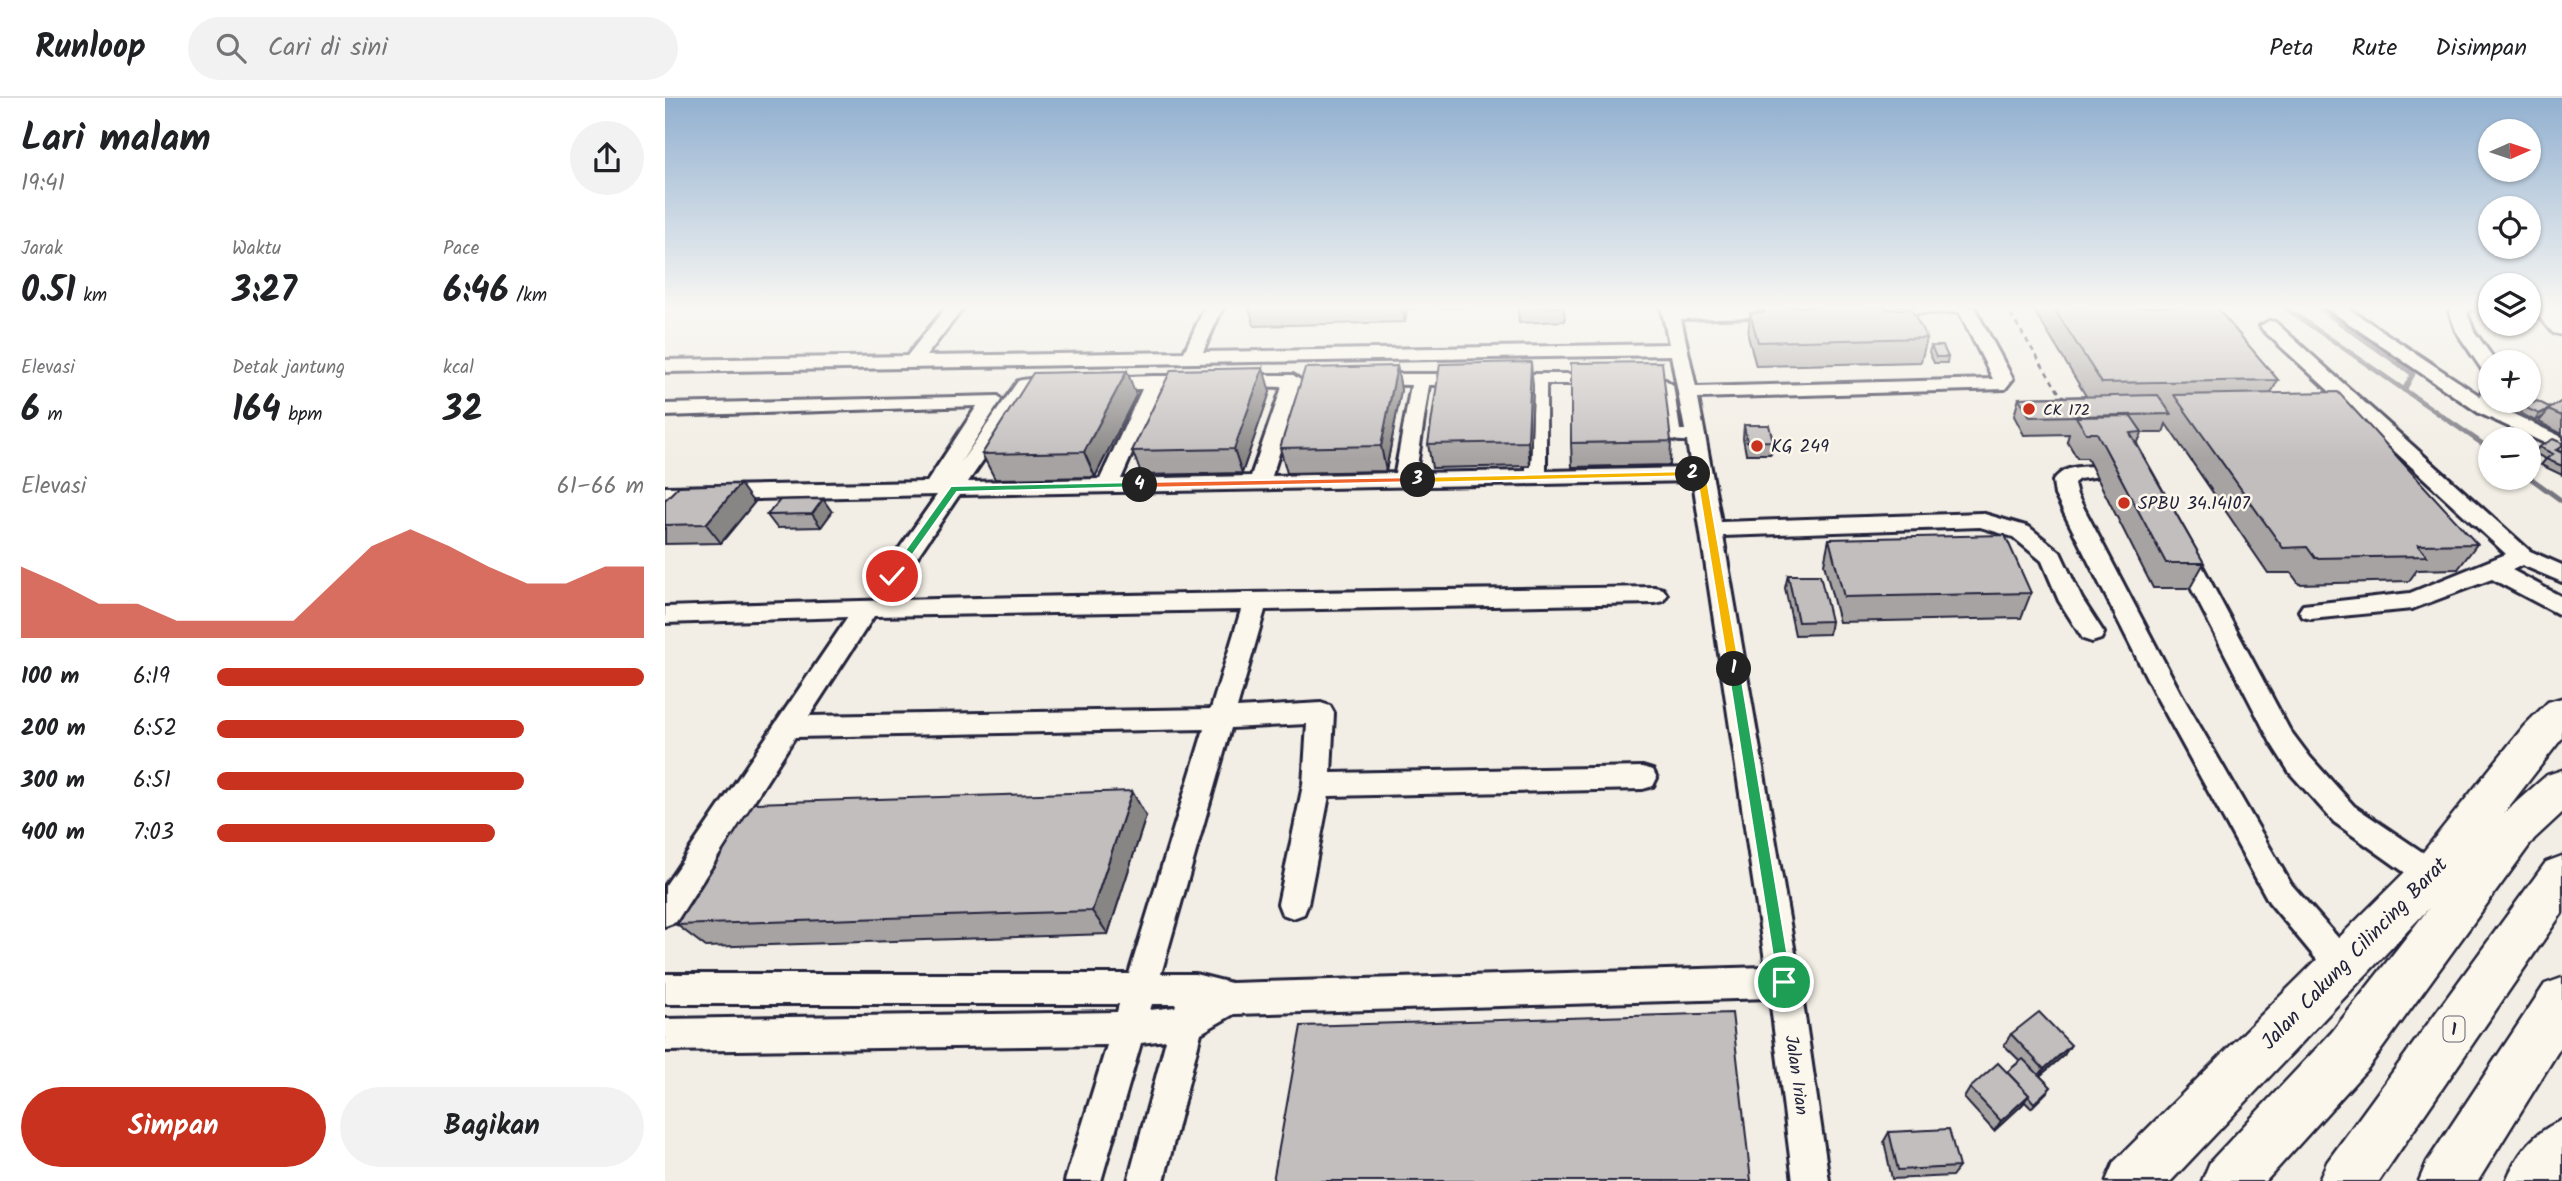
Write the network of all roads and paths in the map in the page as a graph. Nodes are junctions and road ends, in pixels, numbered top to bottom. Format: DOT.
graph roads {
  1 [pos="915,358"];
  2 [pos="996,358"];
  3 [pos="1681,358"];
  4 [pos="1992,358"];
  5 [pos="2037,358"];
  6 [pos="2304,358"];
  7 [pos="2418,358"];
  8 [pos="912,362"];
  9 [pos="665,366"];
  10 [pos="1626,378"];
  11 [pos="1652,378"];
  12 [pos="1421,379"];
  13 [pos="1537,379"];
  14 [pos="1344,380"];
  15 [pos="1154,382"];
  16 [pos="1688,393"];
  17 [pos="2478,394"];
  18 [pos="2075,406"];
  19 [pos="665,410"];
  20 [pos="2510,413"];
  21 [pos="1696,435"];
  22 [pos="2562,444"];
  23 [pos="2094,472"];
  24 [pos="1702,474"];
  25 [pos="1536,477"];
  26 [pos="1404,480"];
  27 [pos="1259,482"];
  28 [pos="1107,486"];
  29 [pos="933,489"];
  30 [pos="954,489"];
  31 [pos="665,494"];
  32 [pos="2168,520"];
  33 [pos="1711,529"];
  34 [pos="2522,556"];
  35 [pos="2493,569"];
  36 [pos="2556,572"];
  37 [pos="892,576"];
  38 [pos="1655,595"];
  39 [pos="1256,601"];
  40 [pos="867,608"];
  41 [pos="2562,608"];
  42 [pos="2311,611"];
  43 [pos="665,615"];
  44 [pos="2092,633"];
  45 [pos="2562,713"];
  46 [pos="1219,719"];
  47 [pos="788,727"];
  48 [pos="1643,778"];
  49 [pos="1317,785"];
  50 [pos="2562,788"];
  51 [pos="2432,875"];
  52 [pos="2562,876"];
  53 [pos="1293,904"];
  54 [pos="665,912"];
  55 [pos="2343,967"];
  56 [pos="1784,982"];
  57 [pos="1140,988"];
  58 [pos="665,989"];
  59 [pos="1195,989"];
  60 [pos="1231,999"];
  61 [pos="2562,1001"];
  62 [pos="1188,1022"];
  63 [pos="1129,1028"];
  64 [pos="665,1035"];
  65 [pos="2562,1147"];
  66 [pos="1083,1181"];
  67 [pos="1146,1181"];
  68 [pos="1811,1181"];
  69 [pos="2133,1181"];
  70 [pos="2229,1181"];
  71 [pos="2346,1181"];
  72 [pos="2446,1181"];
  73 [pos="2533,1181"];
  1 -- 8 [label="lane"];
  2 -- 8 [label="lane"];
  3 -- 16 [label="lane, Jalan Irian"];
  4 -- 16 [label="lane"];
  5 -- 18 [label="path"];
  6 -- 34 [label="lane"];
  7 -- 17 [label="lane"];
  8 -- 9 [label="lane"];
  10 -- 13 [label="lane"];
  11 -- 21 [label="lane"];
  12 -- 13 [label="lane"];
  12 -- 14 [label="lane"];
  12 -- 26 [label="lane"];
  13 -- 25 [label="lane"];
  15 -- 27 [label="lane"];
  15 -- 28 [label="lane"];
  15 -- 30 [label="lane"];
  16 -- 21 [label="lane, Jalan Irian"];
  19 -- 29 [label="lane"];
  20 -- 22 [label="lane"];
  21 -- 24 [label="lane, Jalan Irian"];
  23 -- 55 [label="lane"];
  24 -- 25 [label="lane"];
  24 -- 33 [label="lane, Jalan Irian"];
  25 -- 26 [label="lane"];
  26 -- 27 [label="lane"];
  27 -- 28 [label="lane"];
  28 -- 30 [label="lane"];
  29 -- 30 [label="lane"];
  29 -- 31 [label="lane"];
  30 -- 37 [label="lane"];
  32 -- 51 [label="lane"];
  33 -- 44 [label="lane"];
  33 -- 56 [label="lane, Jalan Irian"];
  34 -- 35 [label="lane"];
  34 -- 36 [label="lane"];
  35 -- 41 [label="lane"];
  35 -- 42 [label="lane"];
  38 -- 39 [label="lane"];
  39 -- 40 [label="lane"];
  39 -- 46 [label="lane"];
  40 -- 43 [label="lane"];
  40 -- 47 [label="lane"];
  45 -- 51 [label="highway, Jalan Cakung Cilincing Barat"];
  46 -- 47 [label="lane"];
  46 -- 49 [label="lane"];
  46 -- 57 [label="lane"];
  47 -- 54 [label="lane"];
  48 -- 49 [label="lane"];
  49 -- 53 [label="lane"];
  50 -- 70 [label="highway"];
  51 -- 55 [label="highway, Jalan Cakung Cilincing Barat"];
  52 -- 71 [label="highway, 1"];
  55 -- 69 [label="highway, Jalan Cakung Cilincing Barat"];
  56 -- 60 [label="lane"];
  56 -- 68 [label="lane, Jalan Irian"];
  57 -- 58 [label="lane"];
  57 -- 59 [label="lane"];
  57 -- 63 [label="lane"];
  59 -- 60 [label="lane"];
  59 -- 62 [label="lane"];
  60 -- 62 [label="lane"];
  61 -- 72 [label="highway"];
  62 -- 63 [label="lane"];
  62 -- 67 [label="lane"];
  63 -- 64 [label="lane"];
  63 -- 66 [label="lane"];
  65 -- 73 [label="highway"];
}
